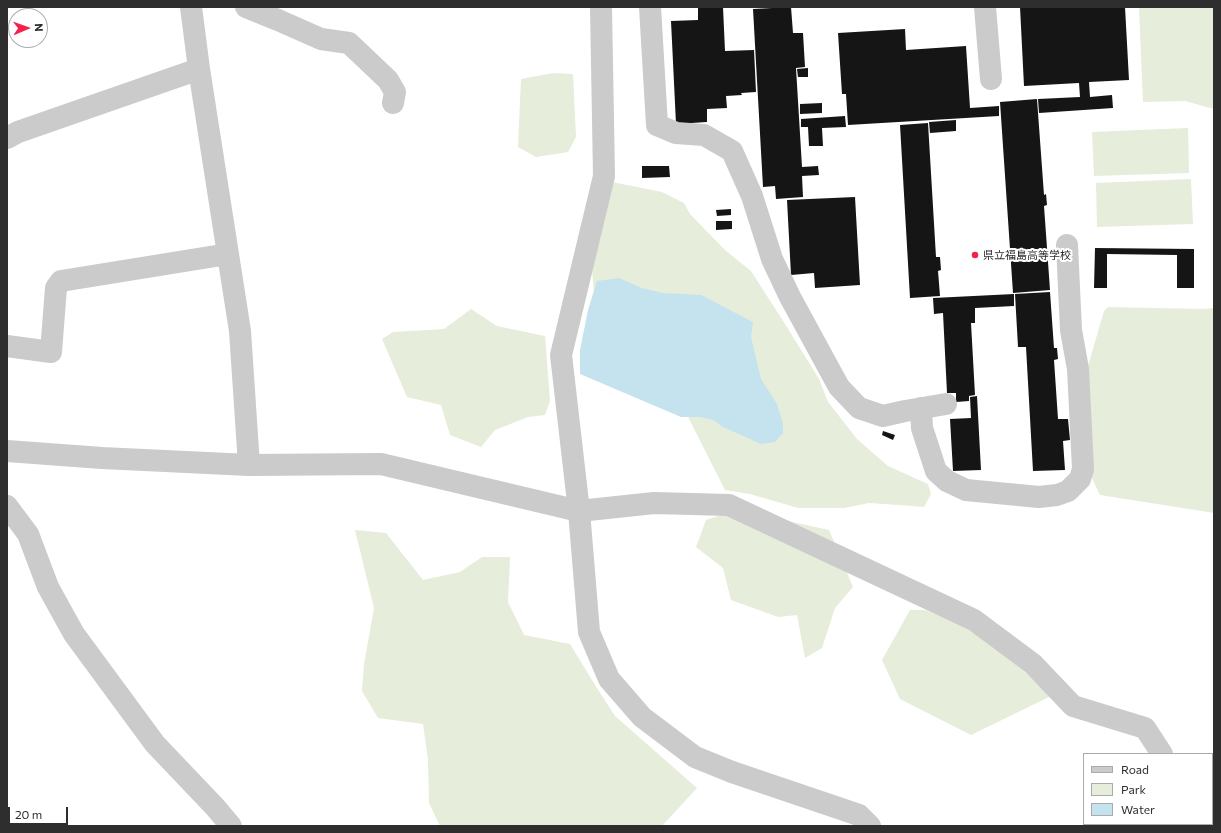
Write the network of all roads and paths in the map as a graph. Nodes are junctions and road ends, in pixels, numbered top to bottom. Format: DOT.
graph roads {
  1 [pos="191,7"];
  2 [pos="246,7"];
  3 [pos="601,7"];
  4 [pos="650,7"];
  5 [pos="985,7"];
  6 [pos="199,69"];
  7 [pos="991,78"];
  8 [pos="393,103"];
  9 [pos="7,138"];
  10 [pos="1068,246"];
  11 [pos="228,254"];
  12 [pos="7,346"];
  13 [pos="946,404"];
  14 [pos="921,408"];
  15 [pos="7,451"];
  16 [pos="249,465"];
  17 [pos="7,506"];
  18 [pos="579,511"];
  19 [pos="1161,753"];
  20 [pos="231,826"];
  21 [pos="870,826"];
  1 -- 6 [label="street"];
  2 -- 8 [label="street"];
  3 -- 18 [label="street"];
  4 -- 14 [label="street"];
  5 -- 7 [label="street"];
  6 -- 9 [label="street"];
  6 -- 11 [label="street"];
  10 -- 14 [label="street"];
  11 -- 12 [label="street"];
  11 -- 16 [label="street"];
  13 -- 14 [label="street"];
  15 -- 16 [label="street"];
  16 -- 18 [label="street"];
  17 -- 20 [label="street"];
  18 -- 19 [label="street"];
  18 -- 21 [label="street"];
}
